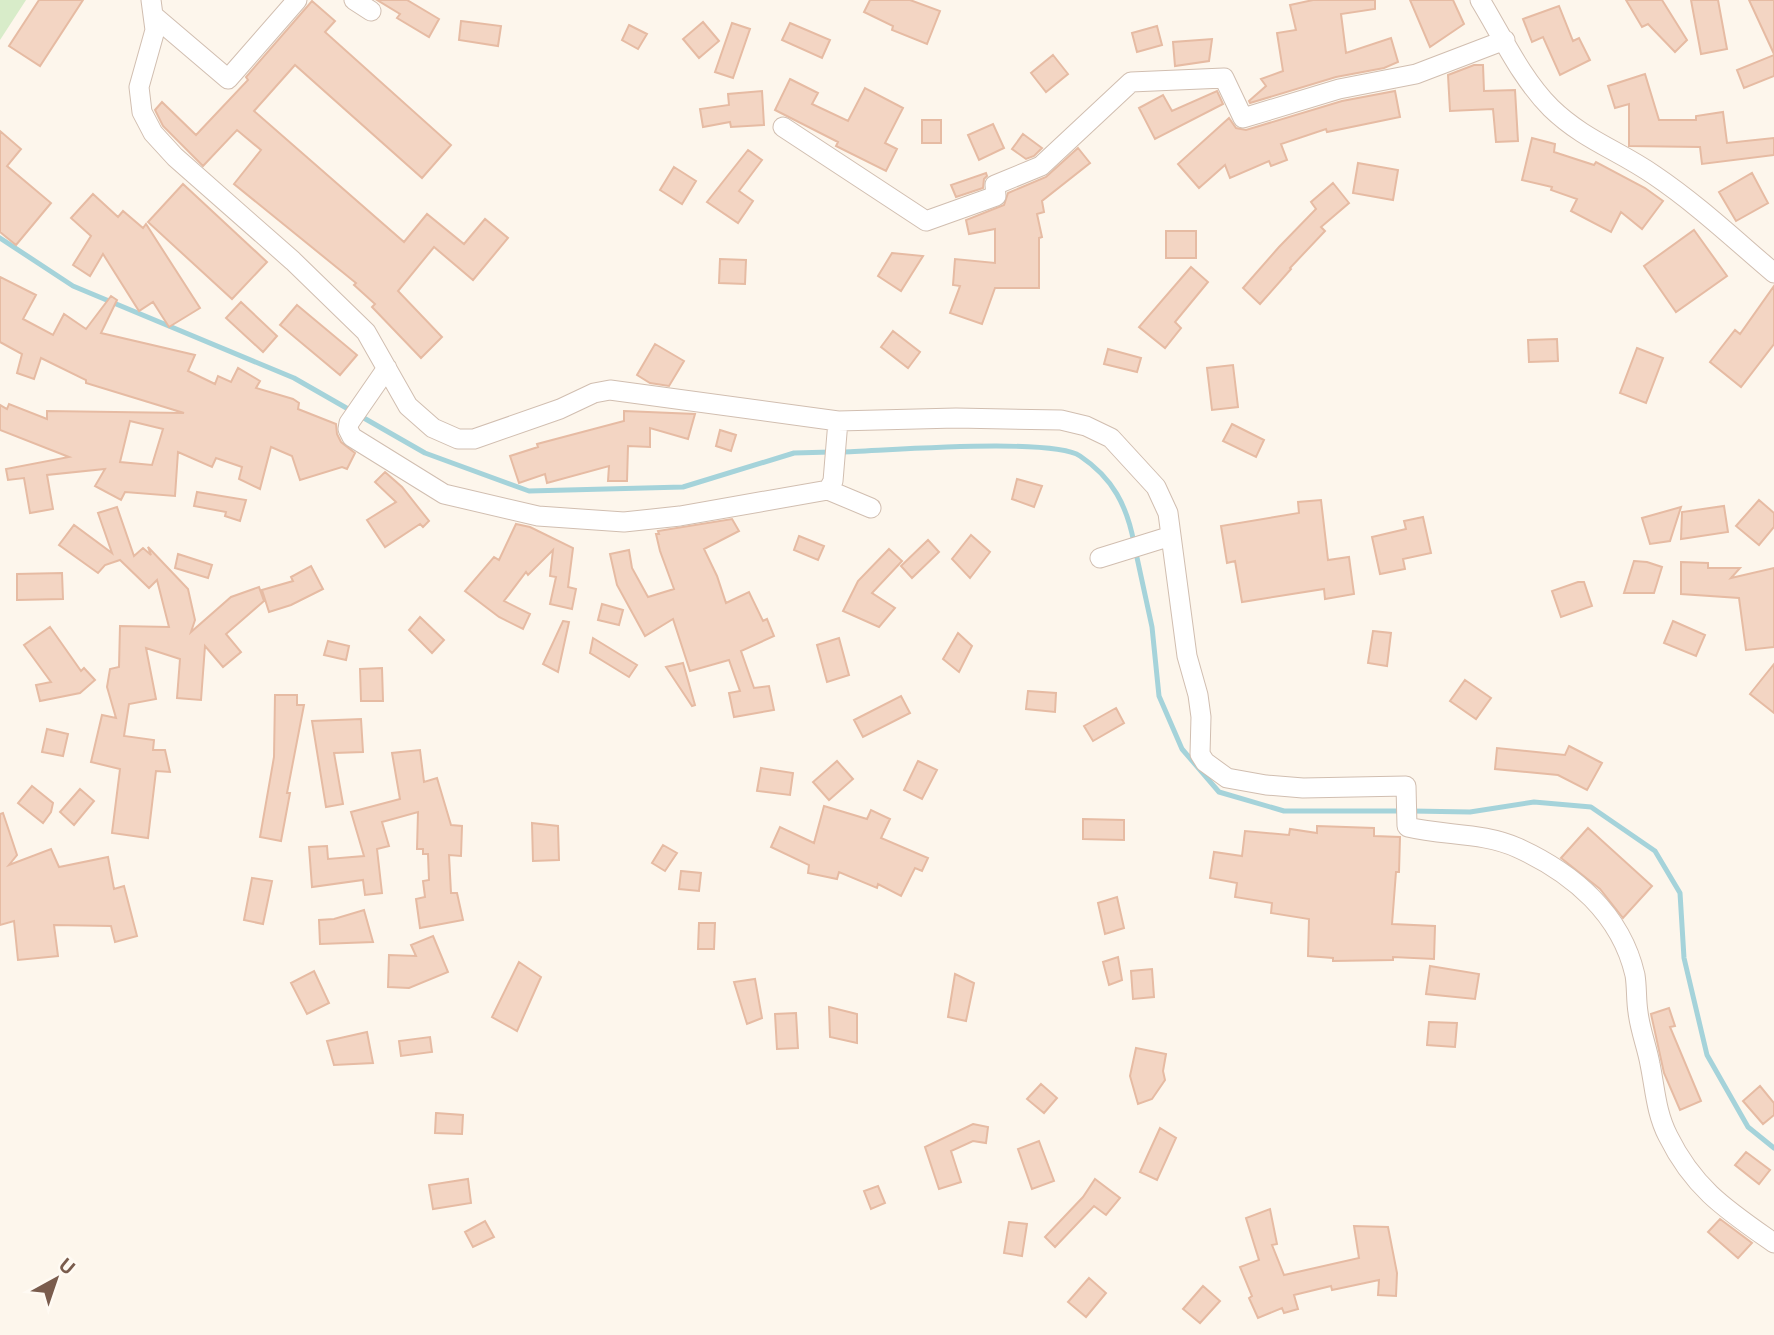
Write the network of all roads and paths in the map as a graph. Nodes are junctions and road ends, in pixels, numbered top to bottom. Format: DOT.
graph roads {
  1 [pos="297,0"];
  2 [pos="1480,0"];
  3 [pos="153,8"];
  4 [pos="1505,40"];
  5 [pos="783,127"];
  6 [pos="1774,273"];
  7 [pos="387,368"];
  8 [pos="837,429"];
  9 [pos="830,484"];
  10 [pos="871,508"];
  11 [pos="1171,536"];
  12 [pos="1100,558"];
  13 [pos="1774,1243"];
  1 -- 3 [label="street"];
  2 -- 4 [label="street"];
  3 -- 7 [label="street"];
  4 -- 5 [label="street"];
  4 -- 6 [label="street"];
  7 -- 8 [label="street"];
  7 -- 9 [label="street"];
  8 -- 9 [label="street"];
  8 -- 11 [label="street"];
  9 -- 10 [label="street"];
  11 -- 12 [label="street"];
  11 -- 13 [label="street"];
}
